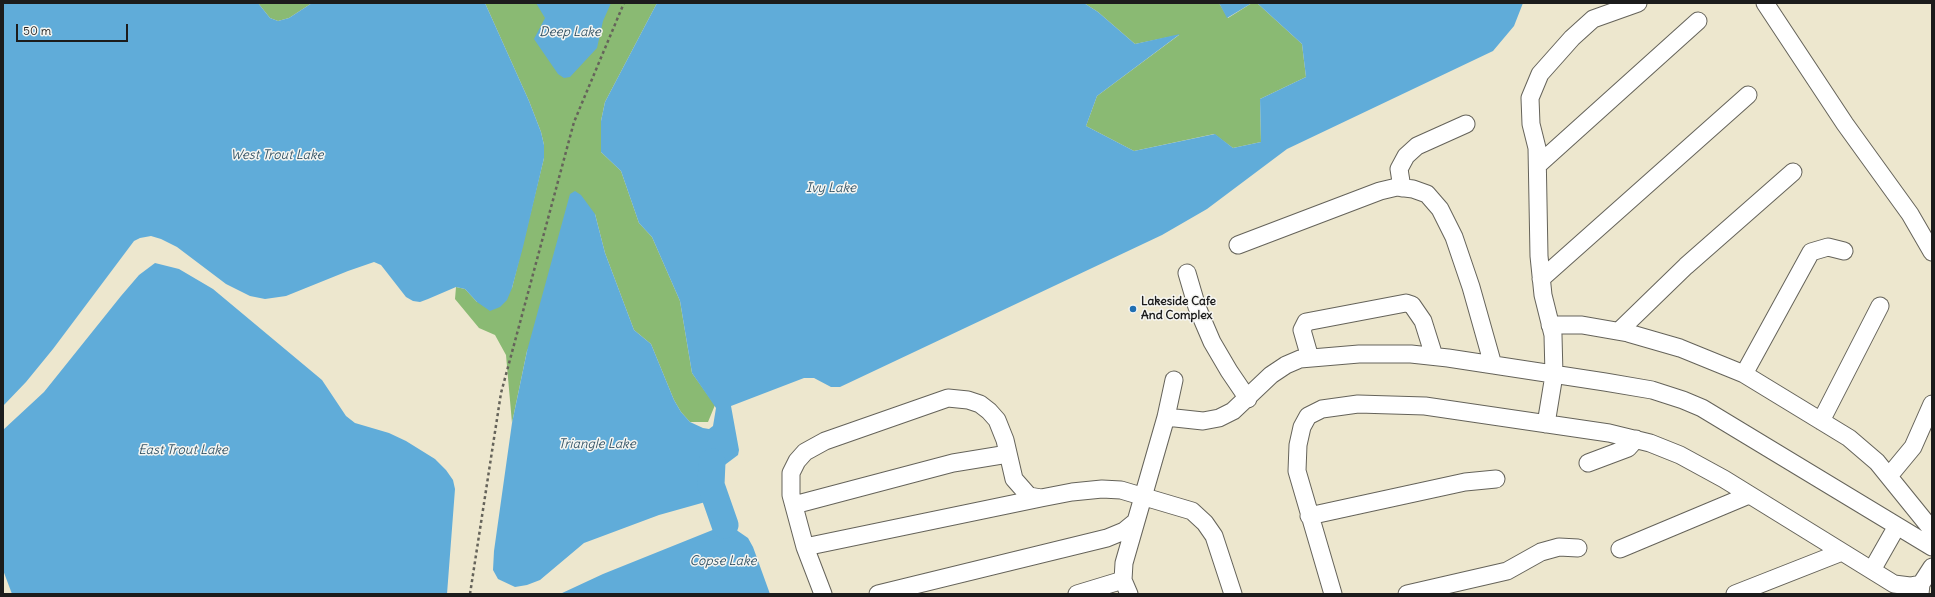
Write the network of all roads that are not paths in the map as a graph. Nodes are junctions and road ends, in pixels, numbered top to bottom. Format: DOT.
graph roads {
  1 [pos="1638,3"];
  2 [pos="1765,3"];
  3 [pos="1698,21"];
  4 [pos="1748,95"];
  5 [pos="1466,124"];
  6 [pos="1538,165"];
  7 [pos="1794,172"];
  8 [pos="1402,188"];
  9 [pos="1238,245"];
  10 [pos="1844,251"];
  11 [pos="1932,252"];
  12 [pos="1188,273"];
  13 [pos="1541,279"];
  14 [pos="1880,306"];
  15 [pos="1550,325"];
  16 [pos="1296,331"];
  17 [pos="1619,331"];
  18 [pos="1434,356"];
  19 [pos="1307,359"];
  20 [pos="1493,365"];
  21 [pos="1744,374"];
  22 [pos="1554,375"];
  23 [pos="1174,380"];
  24 [pos="1248,399"];
  25 [pos="1932,404"];
  26 [pos="1166,417"];
  27 [pos="1820,421"];
  28 [pos="1546,424"];
  29 [pos="1636,439"];
  30 [pos="1008,454"];
  31 [pos="1588,462"];
  32 [pos="1889,476"];
  33 [pos="1496,479"];
  34 [pos="1749,495"];
  35 [pos="1142,496"];
  36 [pos="1041,498"];
  37 [pos="794,505"];
  38 [pos="1309,516"];
  39 [pos="1134,522"];
  40 [pos="1897,526"];
  41 [pos="1932,530"];
  42 [pos="805,547"];
  43 [pos="1932,547"];
  44 [pos="1578,548"];
  45 [pos="1620,549"];
  46 [pos="1842,552"];
  47 [pos="1932,567"];
  48 [pos="1872,570"];
  49 [pos="1126,587"];
  50 [pos="1921,589"];
  51 [pos="823,594"];
  52 [pos="878,594"];
  53 [pos="1077,594"];
  54 [pos="1233,594"];
  55 [pos="1333,594"];
  56 [pos="1407,594"];
  57 [pos="1735,594"];
  1 -- 6 [label="street"];
  2 -- 11 [label="street"];
  3 -- 6 [label="street"];
  4 -- 13 [label="street"];
  5 -- 8 [label="street"];
  6 -- 13 [label="street"];
  7 -- 17 [label="street"];
  8 -- 9 [label="street"];
  8 -- 20 [label="street"];
  10 -- 21 [label="street"];
  12 -- 24 [label="street"];
  13 -- 15 [label="street"];
  14 -- 27 [label="street"];
  15 -- 17 [label="street"];
  15 -- 22 [label="street"];
  16 -- 19 [label="street"];
  17 -- 21 [label="street"];
  18 -- 19 [label="street"];
  18 -- 19 [label="street"];
  18 -- 20 [label="street"];
  19 -- 24 [label="street"];
  20 -- 22 [label="street"];
  21 -- 27 [label="street"];
  22 -- 28 [label="street"];
  22 -- 40 [label="street"];
  23 -- 26 [label="street"];
  24 -- 26 [label="street"];
  25 -- 32 [label="street"];
  26 -- 35 [label="street"];
  27 -- 32 [label="street"];
  28 -- 29 [label="street"];
  28 -- 38 [label="street"];
  29 -- 31 [label="street"];
  29 -- 34 [label="street"];
  30 -- 36 [label="street"];
  30 -- 37 [label="street"];
  30 -- 37 [label="street"];
  32 -- 41 [label="street"];
  33 -- 38 [label="street"];
  34 -- 45 [label="street"];
  34 -- 46 [label="street"];
  35 -- 36 [label="street"];
  35 -- 39 [label="street"];
  35 -- 54 [label="street"];
  36 -- 42 [label="street"];
  37 -- 42 [label="street"];
  38 -- 55 [label="street"];
  39 -- 49 [label="street"];
  39 -- 52 [label="street"];
  40 -- 43 [label="street"];
  40 -- 48 [label="street"];
  42 -- 51 [label="street"];
  44 -- 56 [label="street"];
  46 -- 48 [label="street"];
  46 -- 57 [label="street"];
  47 -- 50 [label="street"];
  48 -- 50 [label="street"];
  49 -- 53 [label="street"];
}
